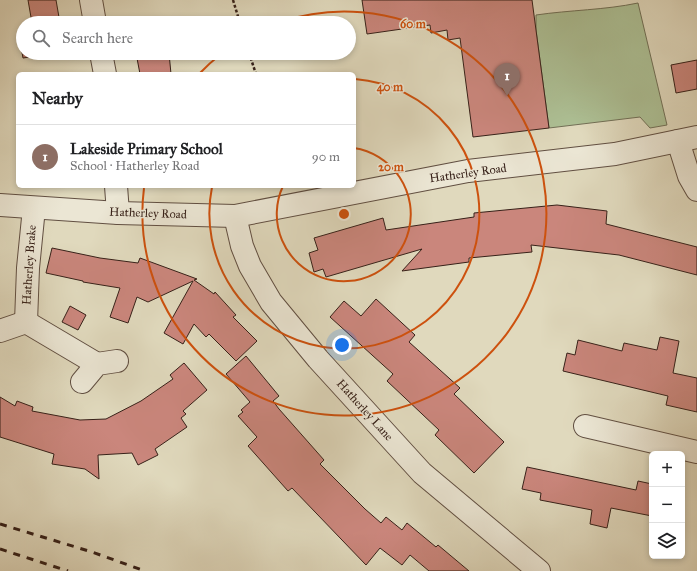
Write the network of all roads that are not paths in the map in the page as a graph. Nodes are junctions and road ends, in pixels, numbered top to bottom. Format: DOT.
graph roads {
  1 [pos="91,0"];
  2 [pos="94,16"];
  3 [pos="102,60"];
  4 [pos="105,72"];
  5 [pos="688,139"];
  6 [pos="116,188"];
  7 [pos="697,190"];
  8 [pos="0,204"];
  9 [pos="34,208"];
  10 [pos="118,213"];
  11 [pos="235,216"];
  12 [pos="26,322"];
  13 [pos="0,331"];
  14 [pos="82,382"];
  15 [pos="585,426"];
  16 [pos="697,452"];
  17 [pos="539,571"];
  1 -- 2 [label="street"];
  3 -- 4 [label="street"];
  5 -- 7 [label="street"];
  5 -- 11 [label="street, Hatherley Road"];
  6 -- 10 [label="street"];
  8 -- 9 [label="street, Hatherley Road"];
  9 -- 10 [label="street, Hatherley Road"];
  9 -- 12 [label="street, Hatherley Brake"];
  10 -- 11 [label="street, Hatherley Road"];
  11 -- 17 [label="street, Hatherley Lane"];
  12 -- 13 [label="street, Hatherley Brake"];
  12 -- 14 [label="street, Hatherley Brake"];
  15 -- 16 [label="street"];
}
